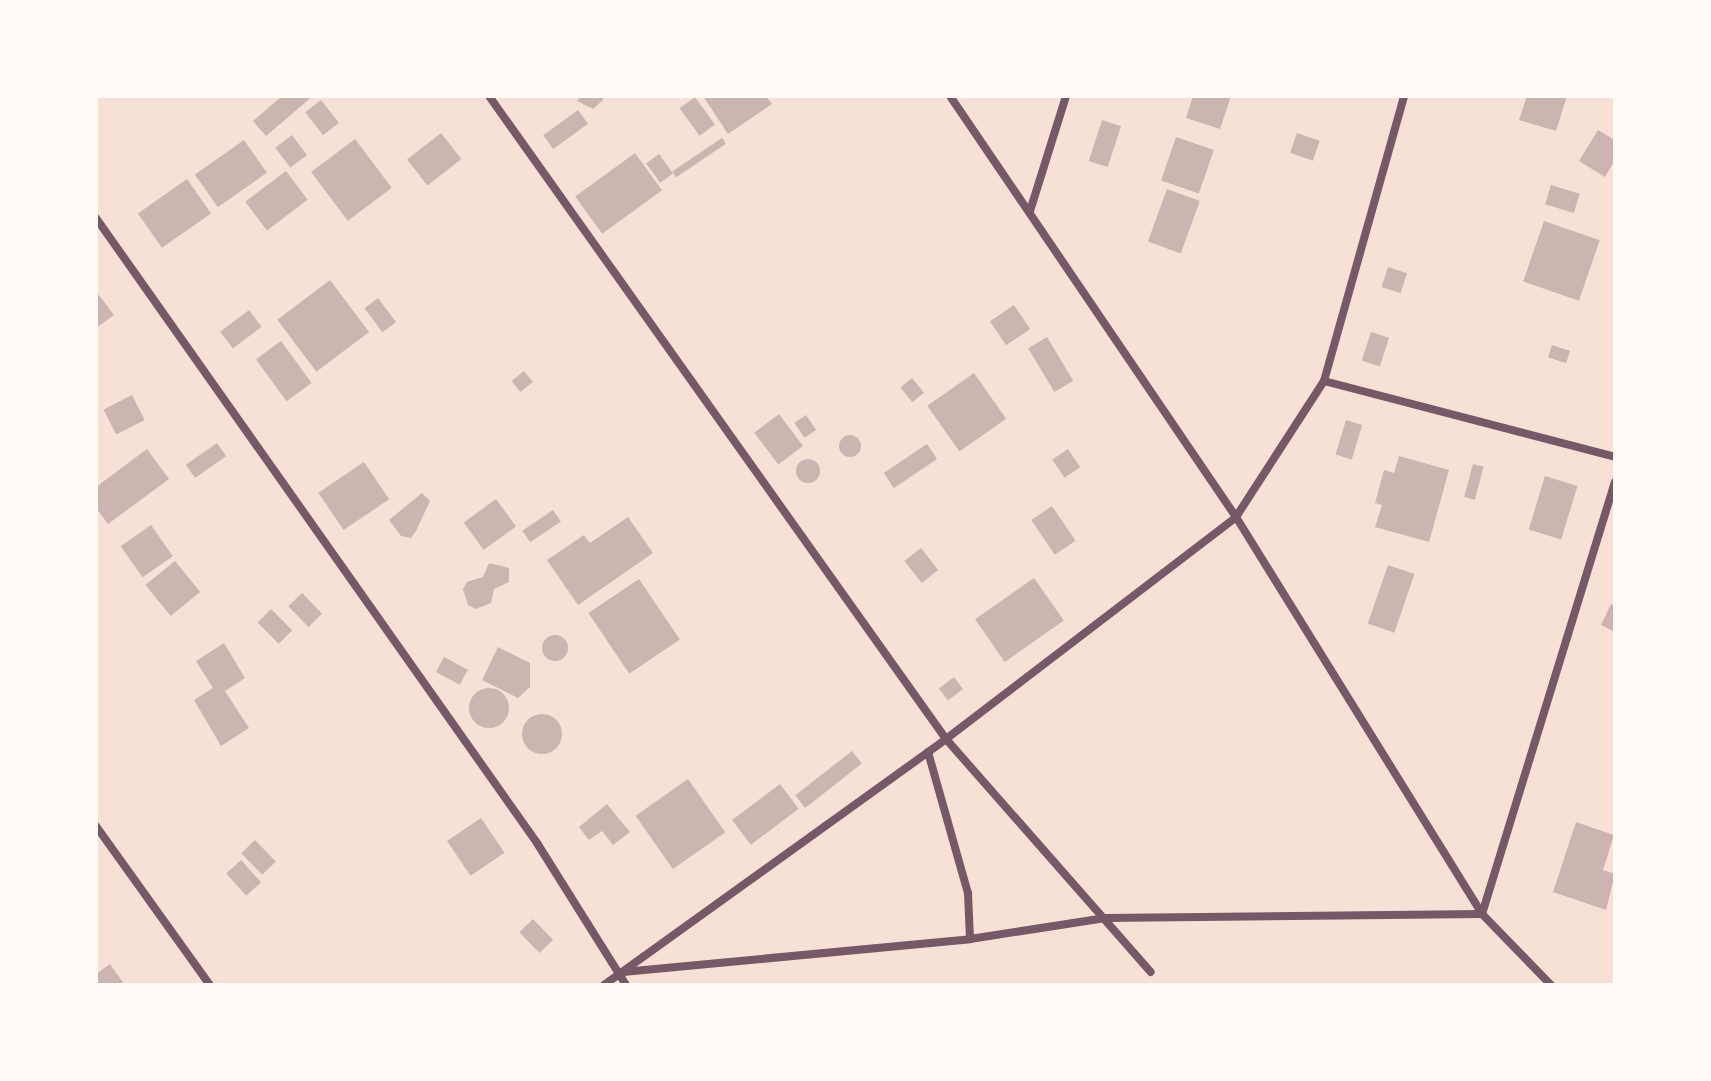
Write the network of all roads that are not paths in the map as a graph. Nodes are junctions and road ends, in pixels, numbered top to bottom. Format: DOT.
graph roads {
  1 [pos="489,96"];
  2 [pos="950,96"];
  3 [pos="1066,96"];
  4 [pos="1404,96"];
  5 [pos="1030,211"];
  6 [pos="96,218"];
  7 [pos="1324,381"];
  8 [pos="1615,457"];
  9 [pos="1615,482"];
  10 [pos="1236,517"];
  11 [pos="946,739"];
  12 [pos="928,752"];
  13 [pos="96,826"];
  14 [pos="1482,914"];
  15 [pos="1105,918"];
  16 [pos="970,939"];
  17 [pos="623,972"];
  18 [pos="1151,972"];
  19 [pos="210,985"];
  20 [pos="604,985"];
  21 [pos="624,985"];
  22 [pos="1551,985"];
  1 -- 11 [label="street"];
  2 -- 5 [label="street"];
  3 -- 5 [label="street"];
  4 -- 7 [label="street"];
  5 -- 10 [label="street"];
  6 -- 17 [label="street"];
  7 -- 8 [label="street"];
  7 -- 10 [label="street"];
  9 -- 14 [label="street"];
  10 -- 11 [label="street"];
  10 -- 14 [label="street"];
  11 -- 12 [label="street"];
  11 -- 15 [label="street"];
  12 -- 16 [label="street"];
  12 -- 17 [label="street"];
  13 -- 19 [label="street"];
  14 -- 15 [label="street"];
  14 -- 22 [label="street"];
  15 -- 16 [label="street"];
  15 -- 18 [label="street"];
  16 -- 17 [label="street"];
  17 -- 20 [label="street"];
  17 -- 21 [label="street"];
}
